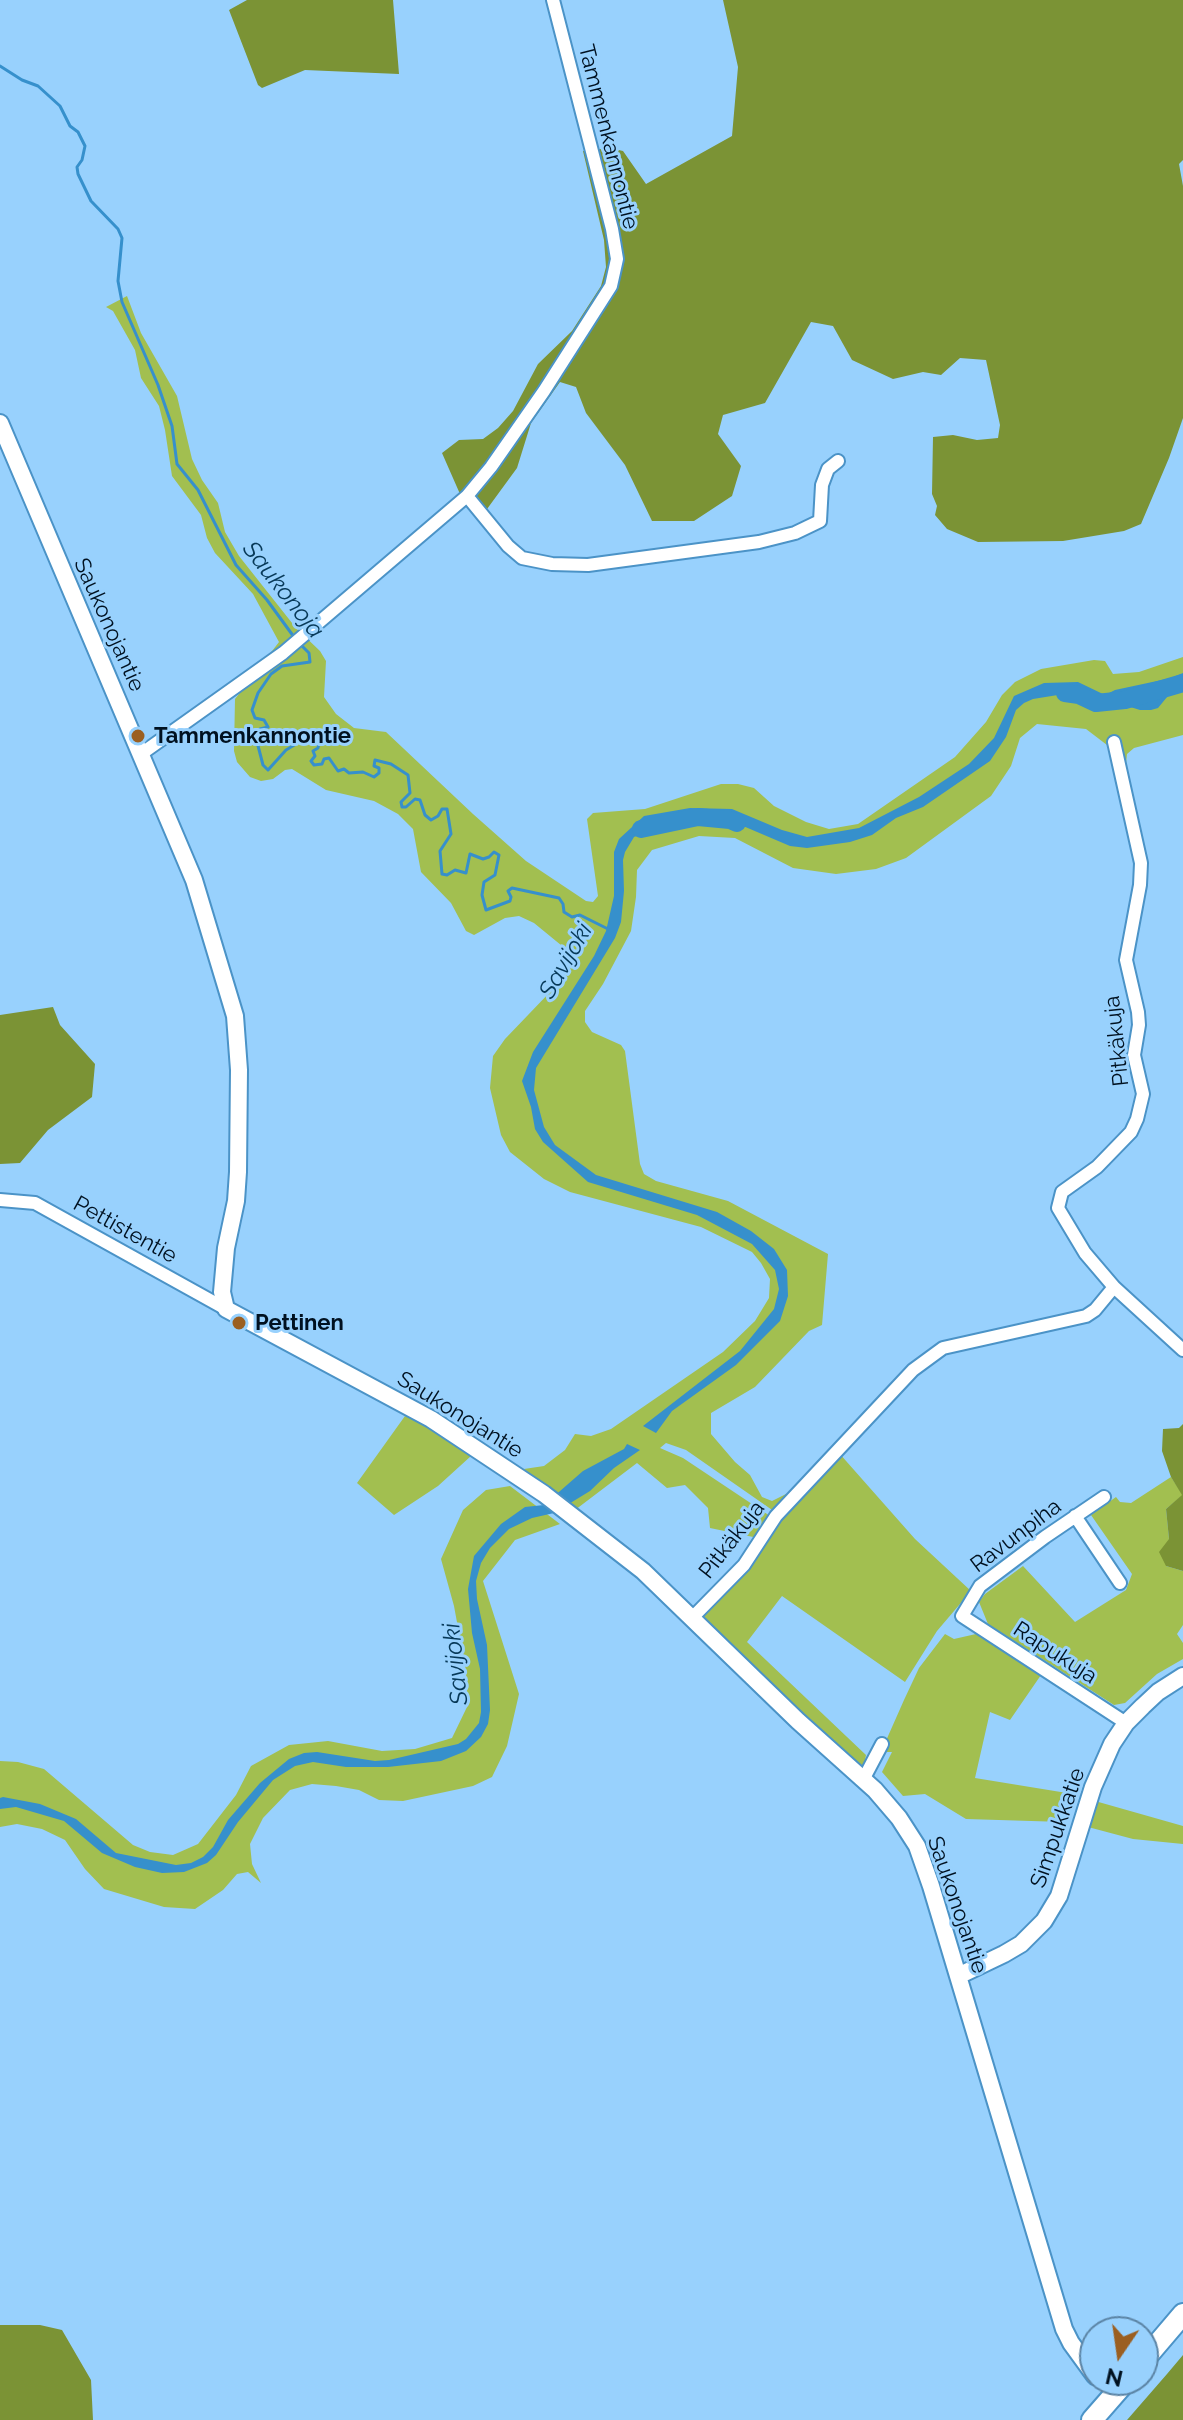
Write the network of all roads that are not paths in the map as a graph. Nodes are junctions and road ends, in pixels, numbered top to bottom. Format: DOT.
graph roads {
  1 [pos="553,0"];
  2 [pos="0,423"];
  3 [pos="838,461"];
  4 [pos="467,496"];
  5 [pos="1114,742"];
  6 [pos="141,754"];
  7 [pos="0,1200"];
  8 [pos="1114,1287"];
  9 [pos="226,1309"];
  10 [pos="1183,1350"];
  11 [pos="1104,1497"];
  12 [pos="1075,1516"];
  13 [pos="1120,1583"];
  14 [pos="962,1616"];
  15 [pos="691,1619"];
  16 [pos="1183,1676"];
  17 [pos="1126,1723"];
  18 [pos="882,1744"];
  19 [pos="863,1780"];
  20 [pos="958,1976"];
  21 [pos="1183,2314"];
  22 [pos="1159,2342"];
  23 [pos="1079,2354"];
  24 [pos="1114,2396"];
  25 [pos="1092,2420"];
  1 -- 4 [label="street, Tammenkannontie"];
  2 -- 6 [label="street, Saukonojantie"];
  3 -- 4 [label="street"];
  4 -- 6 [label="street, Tammenkannontie"];
  5 -- 8 [label="street, Pitkäkuja"];
  6 -- 9 [label="street, Saukonojantie"];
  7 -- 9 [label="street, Pettistentie"];
  8 -- 10 [label="street, Pitkäkuja"];
  8 -- 15 [label="street, Pitkäkuja"];
  9 -- 15 [label="street, Saukonojantie"];
  11 -- 12 [label="street, Ravunpiha"];
  12 -- 13 [label="street"];
  12 -- 14 [label="street, Ravunpiha"];
  14 -- 17 [label="street, Rapukuja"];
  15 -- 19 [label="street, Saukonojantie"];
  16 -- 17 [label="street, Simpukkatie"];
  17 -- 20 [label="street, Simpukkatie"];
  18 -- 19 [label="street"];
  19 -- 20 [label="street, Saukonojantie"];
  20 -- 23 [label="street, Saukonojantie"];
  21 -- 22 [label="highway"];
  24 -- 25 [label="highway"];
}
